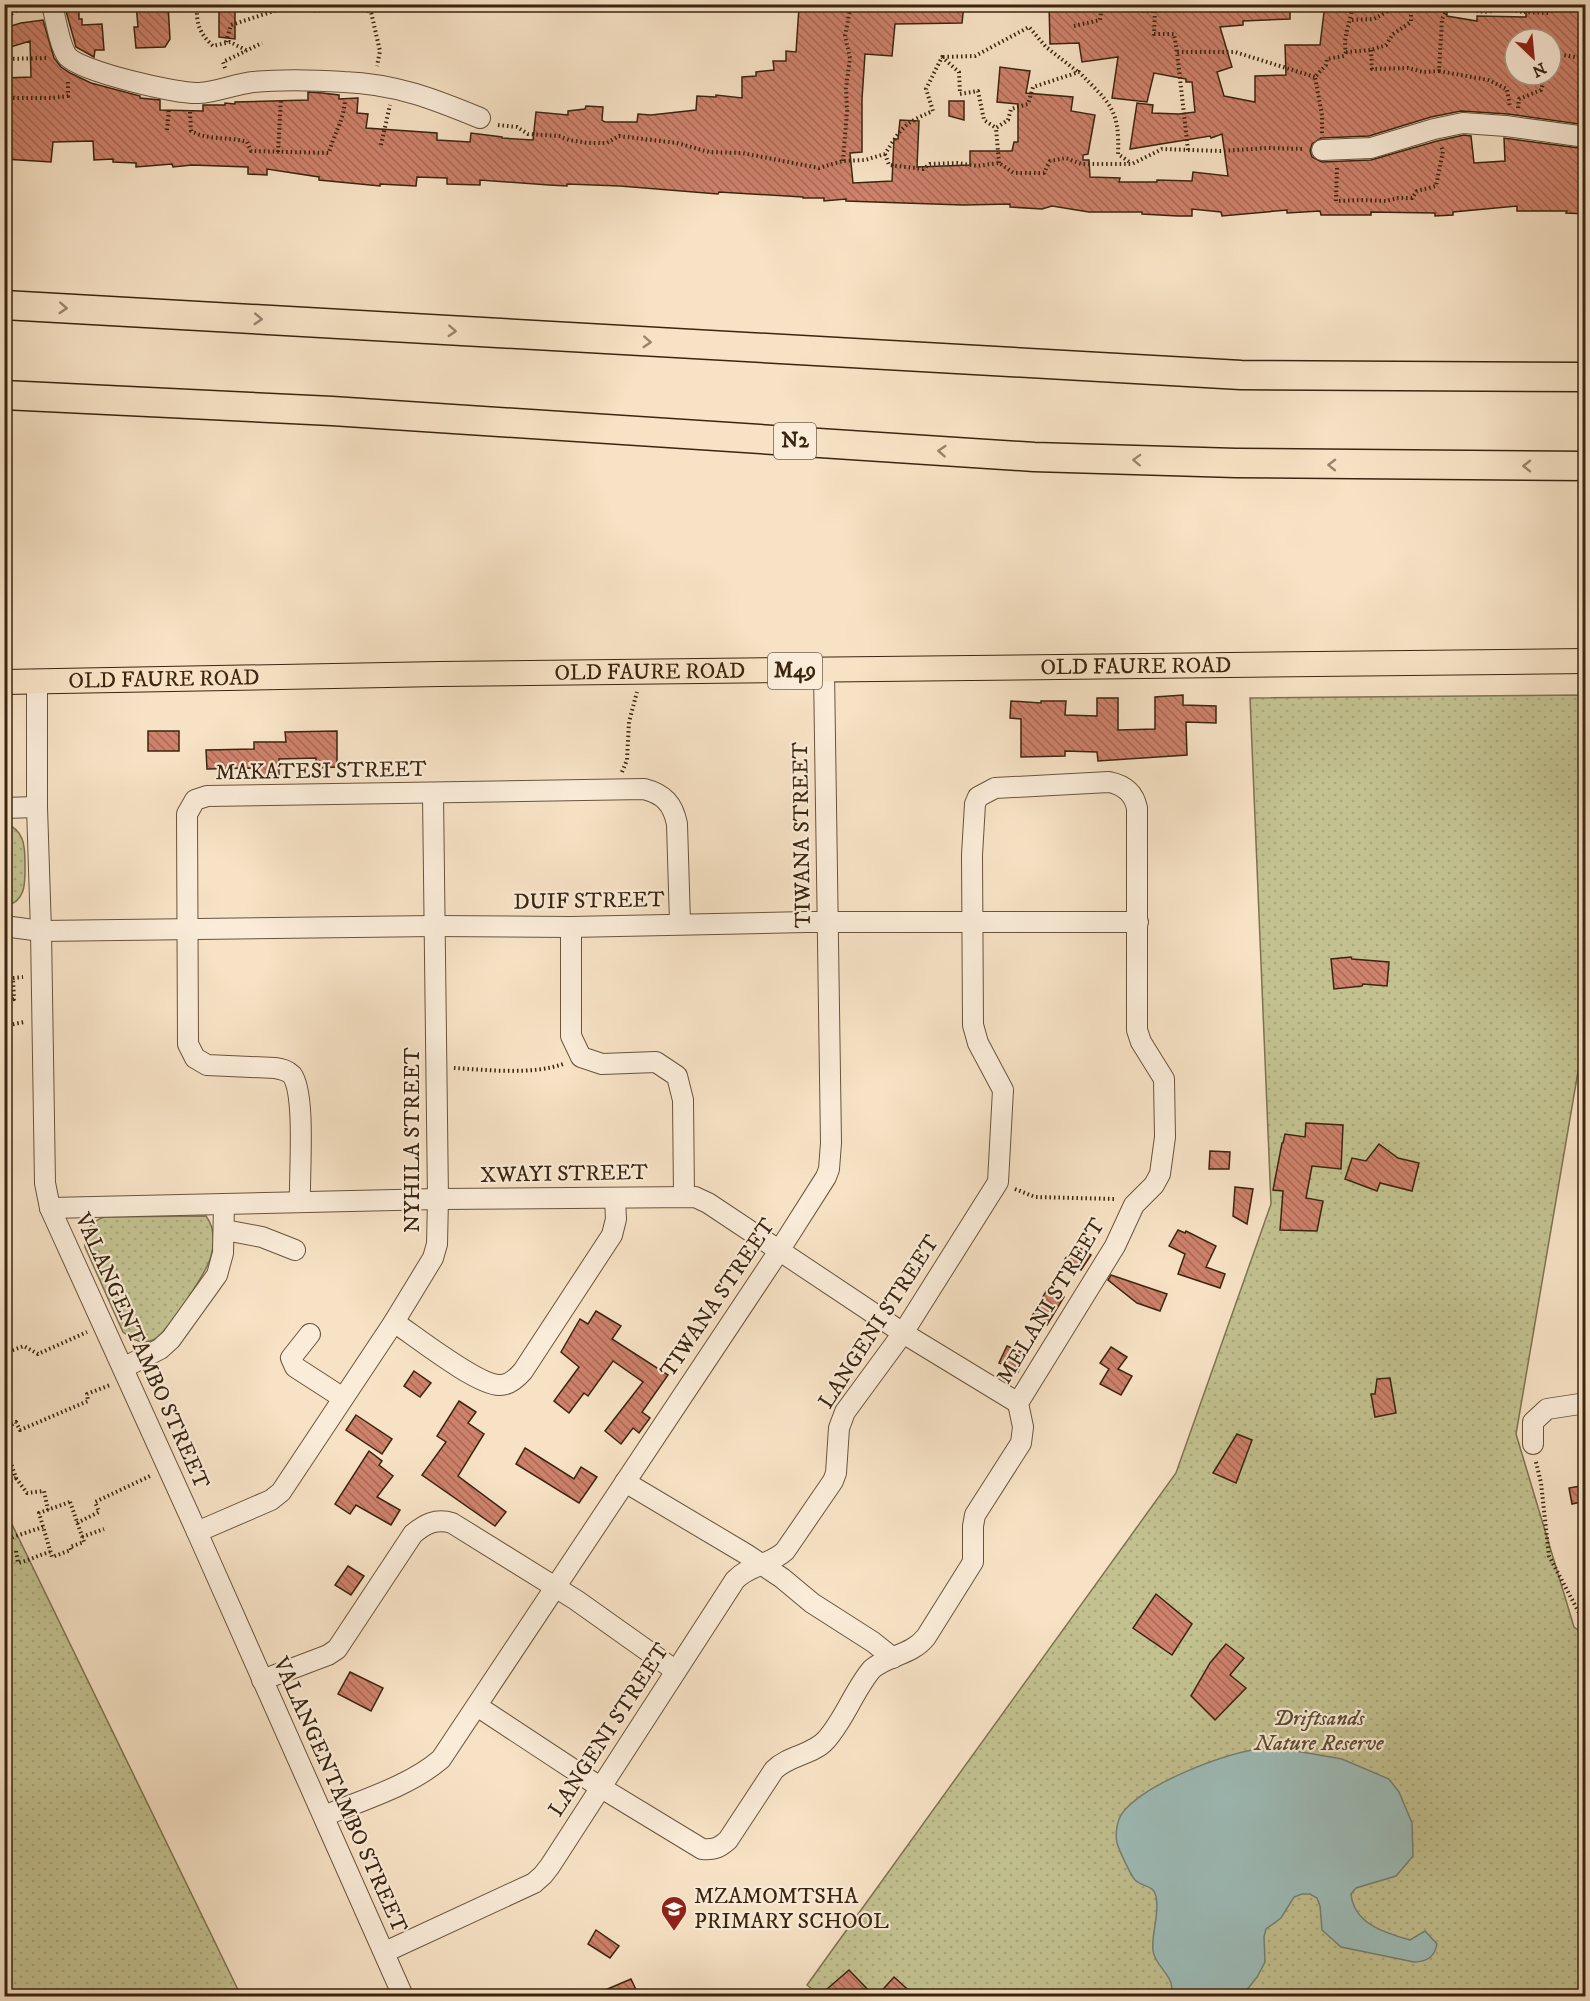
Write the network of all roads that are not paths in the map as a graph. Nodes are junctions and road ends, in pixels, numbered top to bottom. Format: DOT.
graph roads {
  1 [pos="52,5"];
  2 [pos="480,118"];
  3 [pos="1586,137"];
  4 [pos="1330,149"];
  5 [pos="4,305"];
  6 [pos="1586,377"];
  7 [pos="4,394"];
  8 [pos="1586,466"];
  9 [pos="1586,661"];
  10 [pos="824,671"];
  11 [pos="4,682"];
  12 [pos="37,682"];
  13 [pos="1128,790"];
  14 [pos="433,794"];
  15 [pos="37,807"];
  16 [pos="4,808"];
  17 [pos="827,922"];
  18 [pos="973,922"];
  19 [pos="1138,922"];
  20 [pos="680,923"];
  21 [pos="4,926"];
  22 [pos="434,926"];
  23 [pos="571,927"];
  24 [pos="188,930"];
  25 [pos="41,931"];
  26 [pos="684,1196"];
  27 [pos="438,1199"];
  28 [pos="615,1199"];
  29 [pos="300,1202"];
  30 [pos="224,1204"];
  31 [pos="51,1208"];
  32 [pos="225,1230"];
  33 [pos="295,1250"];
  34 [pos="779,1251"];
  35 [pos="394,1322"];
  36 [pos="903,1333"];
  37 [pos="310,1334"];
  38 [pos="125,1373"];
  39 [pos="343,1398"];
  40 [pos="1018,1403"];
  41 [pos="1586,1403"];
  42 [pos="1533,1444"];
  43 [pos="625,1482"];
  44 [pos="197,1532"];
  45 [pos="760,1564"];
  46 [pos="555,1587"];
  47 [pos="892,1658"];
  48 [pos="676,1671"];
  49 [pos="262,1680"];
  50 [pos="477,1707"];
  51 [pos="600,1787"];
  52 [pos="324,1816"];
  53 [pos="385,1952"];
  54 [pos="403,1996"];
  1 -- 2 [label="street"];
  3 -- 4 [label="street"];
  5 -- 6 [label="highway, one-way"];
  8 -- 7 [label="highway, N2, one-way"];
  9 -- 10 [label="main road, OLD FAURE ROAD / M49"];
  10 -- 12 [label="main road, OLD FAURE ROAD / M49"];
  10 -- 17 [label="street, TIWANA STREET"];
  11 -- 12 [label="main road, OLD FAURE ROAD / M49"];
  12 -- 15 [label="street, VALANGENTAMBO STREET"];
  13 -- 18 [label="street, LANGENI STREET"];
  13 -- 19 [label="street, MELANI STREET"];
  14 -- 20 [label="street, MAKATESI STREET"];
  14 -- 22 [label="street, NYHILA STREET"];
  14 -- 24 [label="street, MAKATESI STREET"];
  15 -- 16 [label="street"];
  15 -- 25 [label="street, VALANGENTAMBO STREET"];
  17 -- 18 [label="street, DUIF STREET"];
  17 -- 20 [label="street, DUIF STREET"];
  17 -- 34 [label="street, TIWANA STREET"];
  18 -- 19 [label="street, DUIF STREET"];
  18 -- 36 [label="street, LANGENI STREET"];
  19 -- 40 [label="street, MELANI STREET"];
  20 -- 23 [label="street, DUIF STREET"];
  21 -- 25 [label="street, DUIF STREET"];
  22 -- 23 [label="street, DUIF STREET"];
  22 -- 24 [label="street, DUIF STREET"];
  22 -- 27 [label="street, NYHILA STREET"];
  23 -- 26 [label="street"];
  24 -- 25 [label="street, DUIF STREET"];
  24 -- 29 [label="street, MAKATESI STREET"];
  25 -- 31 [label="street, VALANGENTAMBO STREET"];
  26 -- 28 [label="street, XWAYI STREET"];
  26 -- 34 [label="street, XWAYI STREET"];
  27 -- 28 [label="street, XWAYI STREET"];
  27 -- 29 [label="street, XWAYI STREET"];
  27 -- 35 [label="street, NYHILA STREET"];
  28 -- 35 [label="street"];
  29 -- 30 [label="street, XWAYI STREET"];
  30 -- 31 [label="street, XWAYI STREET"];
  30 -- 32 [label="street"];
  31 -- 38 [label="street, VALANGENTAMBO STREET"];
  32 -- 33 [label="street"];
  32 -- 38 [label="street"];
  34 -- 36 [label="street, XWAYI STREET"];
  34 -- 43 [label="street, TIWANA STREET"];
  35 -- 39 [label="street, NYHILA STREET"];
  36 -- 40 [label="street, XWAYI STREET"];
  36 -- 45 [label="street, LANGENI STREET"];
  37 -- 39 [label="street"];
  38 -- 44 [label="street, VALANGENTAMBO STREET"];
  39 -- 44 [label="street, NYHILA STREET"];
  40 -- 47 [label="street, MELANI STREET"];
  41 -- 42 [label="street"];
  43 -- 45 [label="street"];
  43 -- 46 [label="street, TIWANA STREET"];
  44 -- 49 [label="street, VALANGENTAMBO STREET"];
  45 -- 47 [label="street"];
  45 -- 48 [label="street, LANGENI STREET"];
  46 -- 48 [label="street"];
  46 -- 49 [label="street"];
  46 -- 50 [label="street, TIWANA STREET"];
  47 -- 51 [label="street, MELANI STREET"];
  48 -- 51 [label="street, LANGENI STREET"];
  49 -- 52 [label="street, VALANGENTAMBO STREET"];
  50 -- 51 [label="street, MELANI STREET"];
  50 -- 52 [label="street, TIWANA STREET"];
  51 -- 53 [label="street, LANGENI STREET"];
  52 -- 53 [label="street, VALANGENTAMBO STREET"];
  53 -- 54 [label="street, VALANGENTAMBO STREET"];
}
